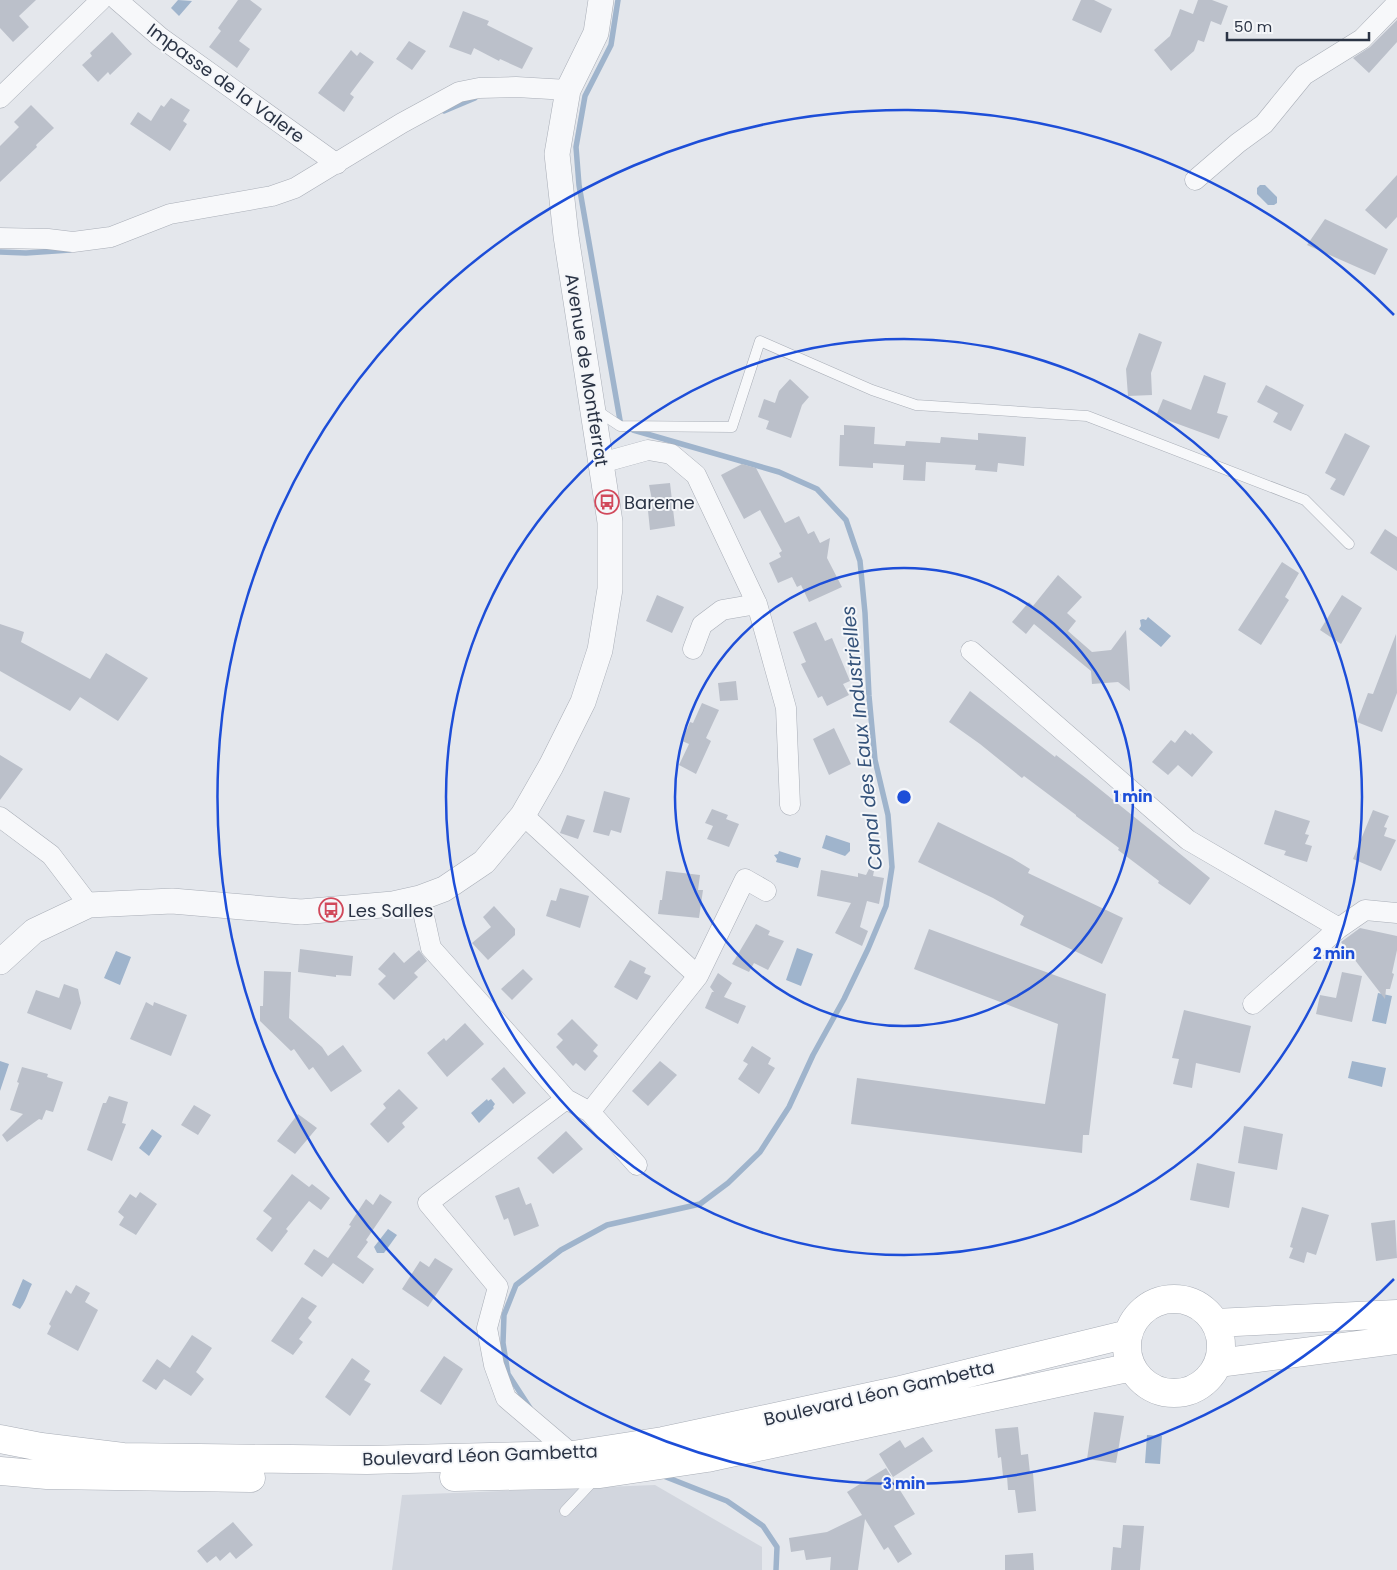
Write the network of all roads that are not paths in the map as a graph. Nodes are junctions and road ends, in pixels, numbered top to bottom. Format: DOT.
graph roads {
  1 [pos="101,0"];
  2 [pos="117,0"];
  3 [pos="601,0"];
  4 [pos="1397,3"];
  5 [pos="568,90"];
  6 [pos="0,98"];
  7 [pos="337,164"];
  8 [pos="1195,180"];
  9 [pos="0,238"];
  10 [pos="593,408"];
  11 [pos="601,463"];
  12 [pos="1349,544"];
  13 [pos="757,604"];
  14 [pos="693,649"];
  15 [pos="971,652"];
  16 [pos="790,805"];
  17 [pos="523,815"];
  18 [pos="0,818"];
  19 [pos="766,891"];
  20 [pos="420,898"];
  21 [pos="89,905"];
  22 [pos="1397,913"];
  23 [pos="1339,928"];
  24 [pos="0,962"];
  25 [pos="698,976"];
  26 [pos="1253,1004"];
  27 [pos="566,1099"];
  28 [pos="590,1112"];
  29 [pos="637,1165"];
  30 [pos="1397,1314"];
  31 [pos="1216,1322"];
  32 [pos="1128,1334"];
  33 [pos="1397,1340"];
  34 [pos="1218,1363"];
  35 [pos="1132,1368"];
  36 [pos="0,1439"];
  37 [pos="573,1455"];
  38 [pos="0,1471"];
  39 [pos="600,1474"];
  40 [pos="565,1510"];
  1 -- 6 [label="street"];
  2 -- 7 [label="street, Impasse de la Valere"];
  3 -- 5 [label="street, Avenue de Montferrat"];
  4 -- 8 [label="street"];
  5 -- 7 [label="street"];
  5 -- 10 [label="street, Avenue de Montferrat"];
  7 -- 9 [label="street"];
  10 -- 11 [label="street, Avenue de Montferrat"];
  10 -- 12 [label="lane"];
  11 -- 13 [label="street"];
  11 -- 17 [label="street, Avenue de Montferrat"];
  13 -- 14 [label="street"];
  13 -- 16 [label="street"];
  15 -- 23 [label="street"];
  17 -- 20 [label="street, Avenue de Montferrat"];
  17 -- 25 [label="street"];
  18 -- 21 [label="street"];
  19 -- 25 [label="street"];
  20 -- 21 [label="street, Avenue de Montferrat"];
  20 -- 27 [label="street"];
  21 -- 24 [label="street, Avenue de Montferrat"];
  22 -- 23 [label="street"];
  23 -- 26 [label="street"];
  25 -- 28 [label="street"];
  27 -- 28 [label="street"];
  27 -- 37 [label="street"];
  28 -- 29 [label="street"];
  30 -- 31 [label="main road"];
  31 -- 32 [label="main road"];
  31 -- 34 [label="main road"];
  32 -- 35 [label="main road"];
  32 -- 37 [label="main road, Boulevard Léon Gambetta"];
  33 -- 34 [label="main road"];
  34 -- 35 [label="main road"];
  35 -- 39 [label="main road, Boulevard Léon Gambetta"];
  36 -- 37 [label="main road, Boulevard Léon Gambetta"];
  38 -- 39 [label="main road, Boulevard Léon Gambetta"];
  39 -- 40 [label="lane"];
}
